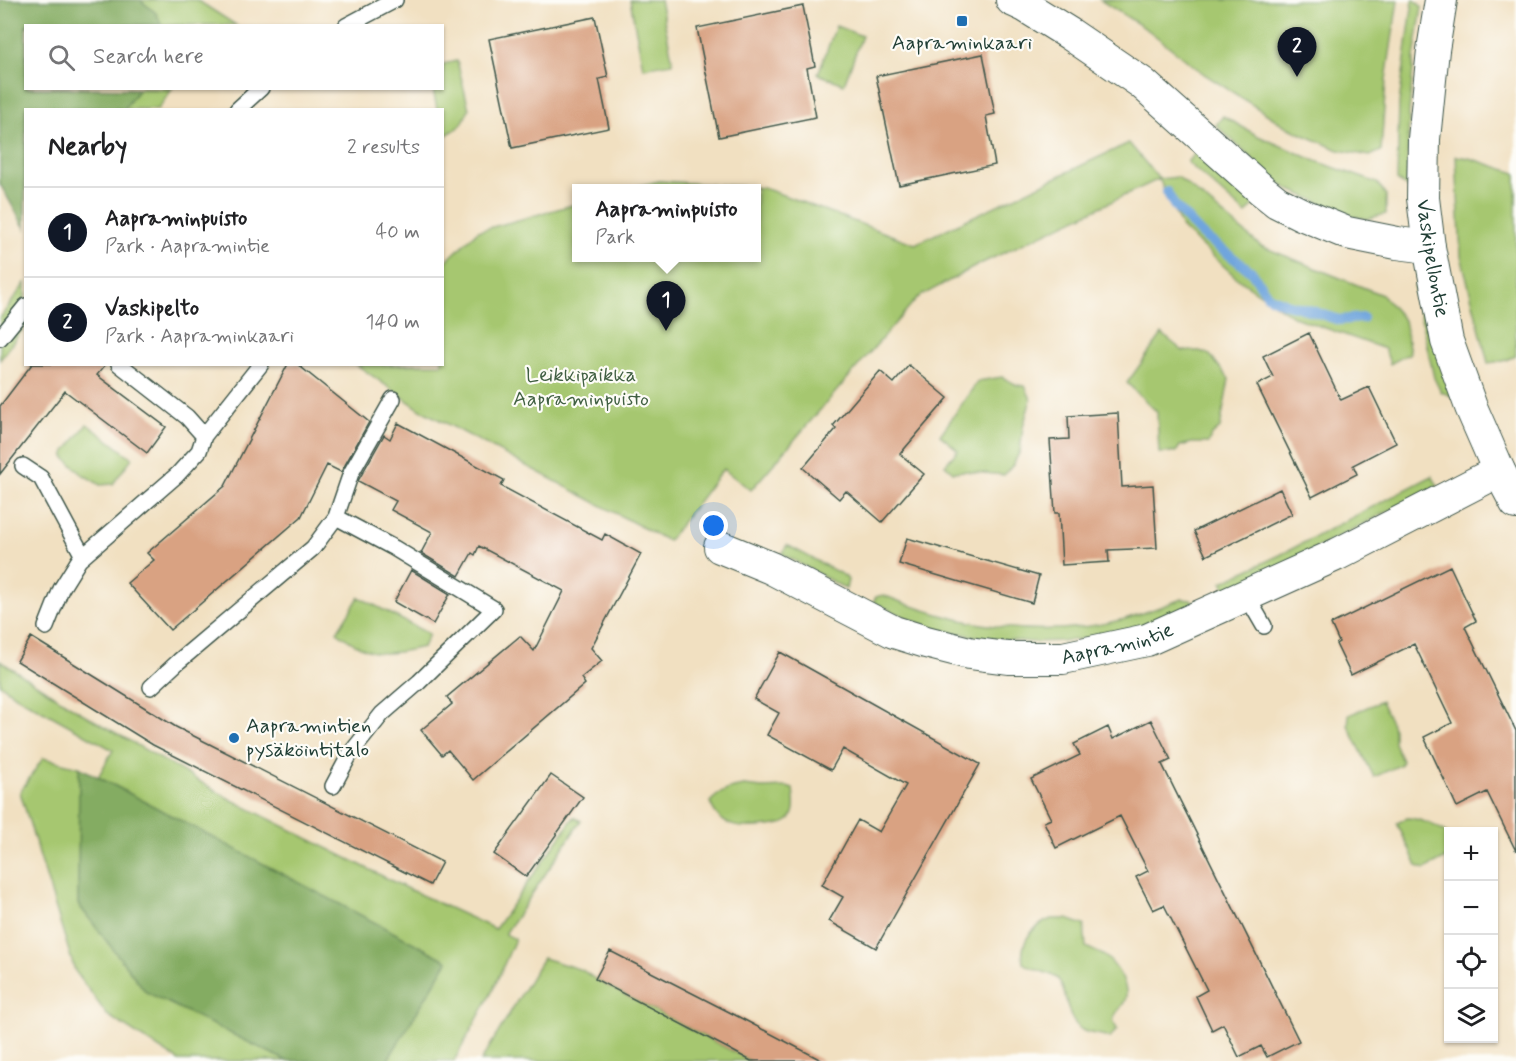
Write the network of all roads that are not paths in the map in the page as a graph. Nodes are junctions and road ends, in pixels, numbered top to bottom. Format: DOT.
graph roads {
  1 [pos="395,0"];
  2 [pos="1012,0"];
  3 [pos="1441,0"];
  4 [pos="350,24"];
  5 [pos="259,90"];
  6 [pos="239,108"];
  7 [pos="1429,247"];
  8 [pos="24,308"];
  9 [pos="0,338"];
  10 [pos="122,366"];
  11 [pos="259,366"];
  12 [pos="393,399"];
  13 [pos="204,436"];
  14 [pos="23,466"];
  15 [pos="1499,471"];
  16 [pos="1516,502"];
  17 [pos="336,517"];
  18 [pos="720,547"];
  19 [pos="83,556"];
  20 [pos="1246,596"];
  21 [pos="1264,626"];
  22 [pos="46,627"];
  23 [pos="151,687"];
  24 [pos="333,786"];
  1 -- 4 [label="lane"];
  2 -- 7 [label="street"];
  3 -- 7 [label="street, Vaskipellontie"];
  5 -- 6 [label="lane"];
  7 -- 15 [label="street, Vaskipellontie"];
  8 -- 9 [label="lane"];
  10 -- 13 [label="lane"];
  11 -- 13 [label="lane"];
  12 -- 17 [label="lane"];
  13 -- 19 [label="lane"];
  14 -- 19 [label="lane"];
  15 -- 16 [label="street, Vaskipellontie"];
  15 -- 20 [label="street, Aapramintie"];
  17 -- 23 [label="lane"];
  17 -- 24 [label="lane"];
  18 -- 20 [label="street, Aapramintie"];
  19 -- 22 [label="lane"];
  20 -- 21 [label="lane"];
}
